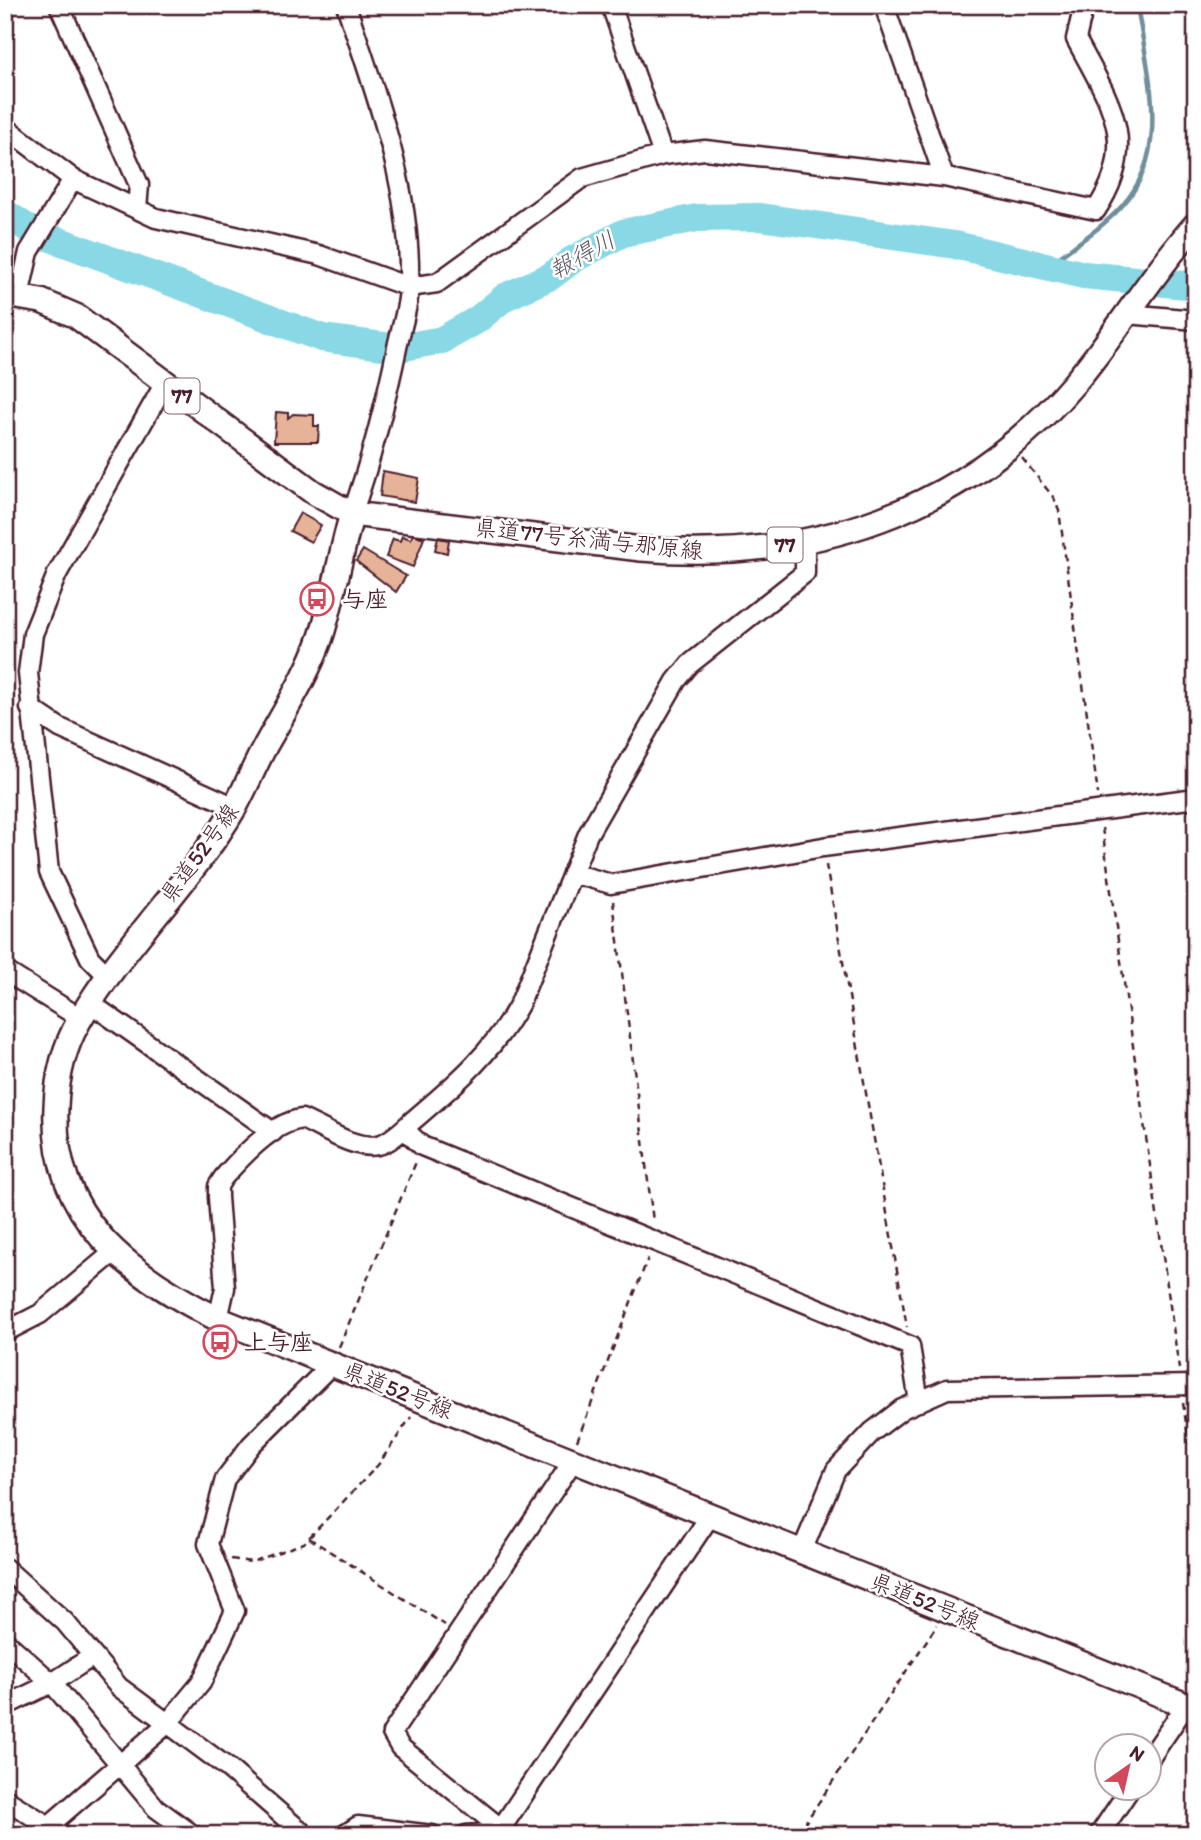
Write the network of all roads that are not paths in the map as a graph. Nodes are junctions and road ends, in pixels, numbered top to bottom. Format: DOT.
graph roads {
  1 [pos="59,5"];
  2 [pos="346,5"];
  3 [pos="611,5"];
  4 [pos="884,5"];
  5 [pos="1084,5"];
  6 [pos="5,127"];
  7 [pos="663,155"];
  8 [pos="944,177"];
  9 [pos="69,183"];
  10 [pos="137,209"];
  11 [pos="1191,230"];
  12 [pos="408,295"];
  13 [pos="12,296"];
  14 [pos="1132,306"];
  15 [pos="1196,320"];
  16 [pos="165,383"];
  17 [pos="352,514"];
  18 [pos="805,542"];
  19 [pos="30,708"];
  20 [pos="1196,798"];
  21 [pos="235,807"];
  22 [pos="572,873"];
  23 [pos="5,971"];
  24 [pos="108,976"];
  25 [pos="85,1011"];
  26 [pos="404,1129"];
  27 [pos="273,1132"];
  28 [pos="114,1252"];
  29 [pos="218,1319"];
  30 [pos="7,1329"];
  31 [pos="332,1364"];
  32 [pos="1188,1386"];
  33 [pos="919,1402"];
  34 [pos="569,1460"];
  35 [pos="710,1516"];
  36 [pos="802,1551"];
  37 [pos="5,1568"];
  38 [pos="5,1641"];
  39 [pos="93,1656"];
  40 [pos="52,1683"];
  41 [pos="5,1706"];
  42 [pos="1191,1707"];
  43 [pos="167,1724"];
  44 [pos="1162,1744"];
  45 [pos="120,1765"];
  46 [pos="5,1799"];
  47 [pos="1122,1801"];
  48 [pos="50,1831"];
  49 [pos="505,1831"];
  50 [pos="192,1835"];
  51 [pos="305,1835"];
  52 [pos="344,1835"];
  53 [pos="432,1835"];
  54 [pos="466,1835"];
  55 [pos="1099,1835"];
  1 -- 10 [label="street"];
  2 -- 12 [label="street"];
  3 -- 7 [label="street"];
  4 -- 8 [label="street"];
  5 -- 8 [label="street"];
  6 -- 9 [label="street"];
  7 -- 8 [label="street"];
  7 -- 12 [label="street"];
  9 -- 10 [label="street"];
  9 -- 13 [label="street"];
  10 -- 12 [label="street"];
  11 -- 14 [label="main road, 県道77号糸満与那原線 / 77"];
  12 -- 17 [label="street"];
  13 -- 16 [label="main road, 県道77号糸満与那原線 / 77"];
  14 -- 15 [label="street"];
  14 -- 18 [label="main road, 県道77号糸満与那原線 / 77"];
  16 -- 17 [label="main road, 県道77号糸満与那原線 / 77"];
  16 -- 19 [label="street"];
  17 -- 18 [label="main road, 県道77号糸満与那原線 / 77"];
  17 -- 21 [label="main road, 県道52号線"];
  18 -- 22 [label="street"];
  19 -- 21 [label="street"];
  19 -- 24 [label="street"];
  20 -- 22 [label="street"];
  21 -- 24 [label="main road, 県道52号線"];
  22 -- 26 [label="street"];
  23 -- 25 [label="street"];
  24 -- 25 [label="main road, 県道52号線"];
  25 -- 27 [label="street"];
  25 -- 28 [label="main road, 県道52号線"];
  26 -- 27 [label="street"];
  26 -- 33 [label="street"];
  27 -- 29 [label="street"];
  28 -- 29 [label="main road, 県道52号線"];
  28 -- 30 [label="street"];
  29 -- 31 [label="main road, 県道52号線"];
  31 -- 34 [label="main road, 県道52号線"];
  31 -- 43 [label="street"];
  32 -- 33 [label="street"];
  33 -- 36 [label="street"];
  34 -- 35 [label="main road, 県道52号線"];
  34 -- 49 [label="street"];
  35 -- 36 [label="main road, 県道52号線"];
  35 -- 49 [label="street"];
  36 -- 42 [label="main road, 県道52号線"];
  37 -- 39 [label="street"];
  38 -- 40 [label="street"];
  39 -- 40 [label="street"];
  39 -- 43 [label="street"];
  40 -- 41 [label="street"];
  40 -- 45 [label="street"];
  42 -- 44 [label="street"];
  43 -- 45 [label="street"];
  43 -- 51 [label="street"];
  45 -- 48 [label="street"];
  45 -- 50 [label="street"];
  46 -- 48 [label="street"];
  47 -- 55 [label="street"];
  49 -- 54 [label="street"];
  52 -- 53 [label="street"];
}
